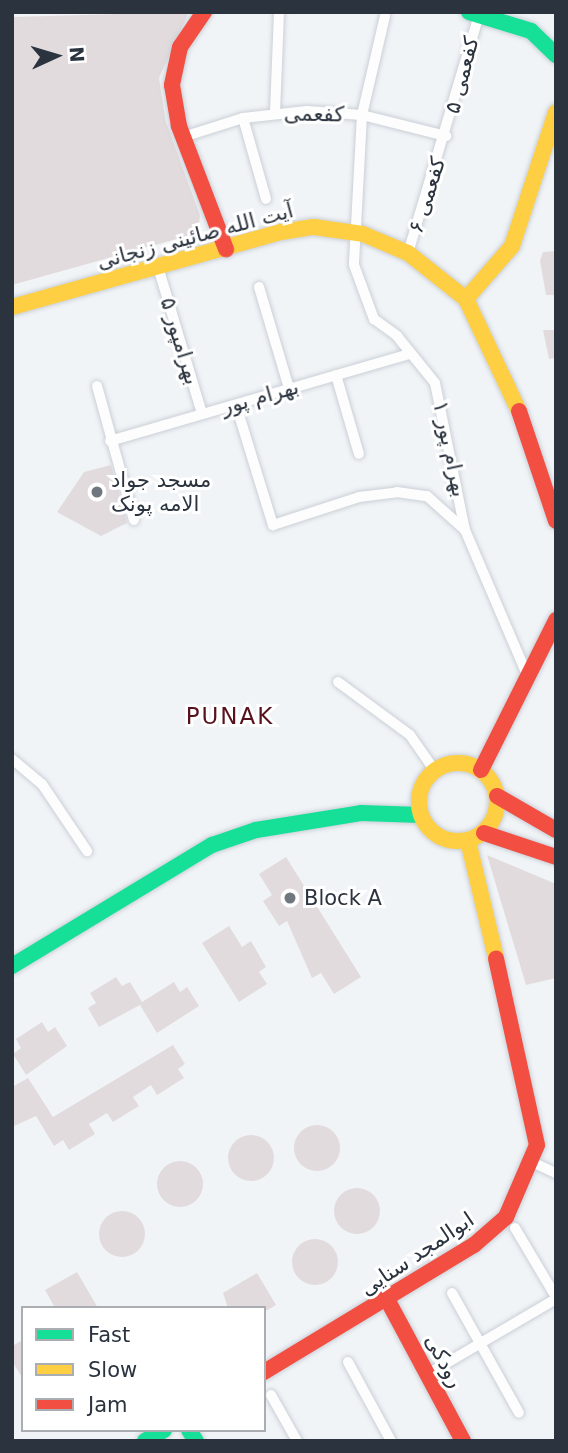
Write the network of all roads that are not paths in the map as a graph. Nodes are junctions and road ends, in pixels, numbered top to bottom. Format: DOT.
graph roads {
  1 [pos="204,12"];
  2 [pos="279,12"];
  3 [pos="474,13"];
  4 [pos="385,16"];
  5 [pos="556,55"];
  6 [pos="556,111"];
  7 [pos="275,112"];
  8 [pos="362,115"];
  9 [pos="243,118"];
  10 [pos="446,136"];
  11 [pos="183,137"];
  12 [pos="266,199"];
  13 [pos="351,233"];
  14 [pos="226,249"];
  15 [pos="408,253"];
  16 [pos="158,267"];
  17 [pos="259,286"];
  18 [pos="466,299"];
  19 [pos="12,307"];
  20 [pos="410,354"];
  21 [pos="336,375"];
  22 [pos="97,386"];
  23 [pos="289,388"];
  24 [pos="236,405"];
  25 [pos="202,414"];
  26 [pos="110,440"];
  27 [pos="359,454"];
  28 [pos="134,520"];
  29 [pos="556,521"];
  30 [pos="465,530"];
  31 [pos="556,620"];
  32 [pos="530,680"];
  33 [pos="338,682"];
  34 [pos="12,759"];
  35 [pos="481,770"];
  36 [pos="435,771"];
  37 [pos="497,796"];
  38 [pos="421,815"];
  39 [pos="556,830"];
  40 [pos="484,833"];
  41 [pos="468,841"];
  42 [pos="87,851"];
  43 [pos="556,857"];
  44 [pos="12,966"];
  45 [pos="532,1162"];
  46 [pos="556,1173"];
  47 [pos="515,1228"];
  48 [pos="452,1293"];
  49 [pos="556,1298"];
  50 [pos="388,1301"];
  51 [pos="481,1346"];
  52 [pos="348,1362"];
  53 [pos="266,1371"];
  54 [pos="428,1374"];
  55 [pos="271,1395"];
  56 [pos="519,1413"];
  57 [pos="161,1432"];
  58 [pos="145,1441"];
  59 [pos="297,1441"];
  60 [pos="391,1441"];
  61 [pos="463,1441"];
  1 -- 11 [label="main road"];
  2 -- 7 [label="street"];
  3 -- 5 [label="main road"];
  3 -- 10 [label="street, کفعمی ۵"];
  4 -- 8 [label="street, بهرام پور ۱"];
  6 -- 18 [label="main road"];
  7 -- 8 [label="street, کفعمی"];
  7 -- 9 [label="street, کفعمی"];
  8 -- 10 [label="street, کفعمی"];
  8 -- 13 [label="street, بهرام پور ۱"];
  9 -- 11 [label="street, کفعمی"];
  9 -- 12 [label="street"];
  10 -- 15 [label="street, کفعمی ۶"];
  11 -- 14 [label="main road"];
  13 -- 14 [label="main road, آیت الله صائینی زنجانی"];
  13 -- 15 [label="main road, آیت الله صائینی زنجانی"];
  13 -- 20 [label="street, بهرام پور ۱"];
  14 -- 16 [label="main road, آیت الله صائینی زنجانی"];
  15 -- 18 [label="main road, آیت الله صائینی زنجانی"];
  16 -- 19 [label="main road, آیت الله صائینی زنجانی"];
  16 -- 25 [label="street, بهرامپور ۵"];
  17 -- 23 [label="street"];
  18 -- 29 [label="main road, آیت الله صائینی زنجانی"];
  20 -- 21 [label="street, بهرام پور"];
  20 -- 30 [label="street, بهرام پور ۱"];
  21 -- 23 [label="street, بهرام پور"];
  21 -- 27 [label="street"];
  22 -- 26 [label="street"];
  23 -- 24 [label="street, بهرام پور"];
  24 -- 25 [label="street, بهرام پور"];
  24 -- 30 [label="street"];
  25 -- 26 [label="street, بهرام پور"];
  26 -- 28 [label="street"];
  30 -- 32 [label="street, بهرام پور ۱"];
  31 -- 32 [label="main road"];
  32 -- 35 [label="main road"];
  33 -- 36 [label="street"];
  34 -- 42 [label="street"];
  35 -- 36 [label="main road"];
  35 -- 37 [label="main road"];
  36 -- 38 [label="main road"];
  37 -- 39 [label="main road"];
  37 -- 40 [label="main road"];
  38 -- 41 [label="main road"];
  38 -- 44 [label="main road"];
  40 -- 41 [label="main road"];
  40 -- 43 [label="main road"];
  41 -- 45 [label="main road, ابوالمجد سنایی"];
  45 -- 46 [label="street"];
  45 -- 50 [label="main road, ابوالمجد سنایی"];
  47 -- 49 [label="street"];
  48 -- 51 [label="street"];
  49 -- 51 [label="street"];
  50 -- 53 [label="main road, ابوالمجد سنایی"];
  50 -- 54 [label="main road, رودکی"];
  51 -- 54 [label="street"];
  51 -- 56 [label="street"];
  52 -- 60 [label="street"];
  54 -- 61 [label="main road, رودکی"];
  55 -- 59 [label="street"];
  57 -- 58 [label="main road"];
}
